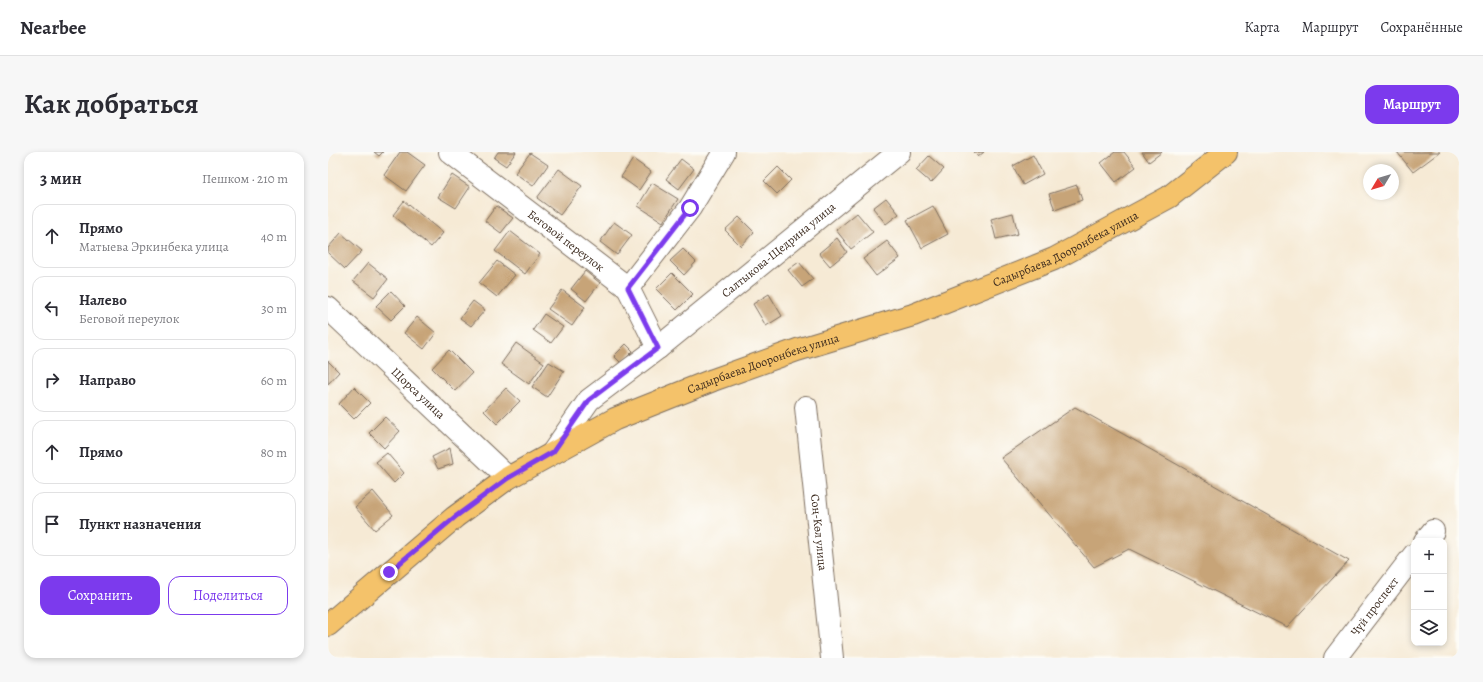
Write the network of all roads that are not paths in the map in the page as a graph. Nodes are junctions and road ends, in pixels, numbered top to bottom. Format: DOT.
graph roads {
  1 [pos="450,152"];
  2 [pos="724,152"];
  3 [pos="899,152"];
  4 [pos="1226,152"];
  5 [pos="628,288"];
  6 [pos="328,308"];
  7 [pos="658,348"];
  8 [pos="806,406"];
  9 [pos="553,452"];
  10 [pos="508,478"];
  11 [pos="1411,559"];
  12 [pos="329,622"];
  13 [pos="832,658"];
  14 [pos="1335,658"];
  1 -- 5 [label="street, Беговой переулок"];
  2 -- 5 [label="street"];
  3 -- 7 [label="street, Салтыкова-Щедрина улица"];
  4 -- 9 [label="main road, Садырбаева Дооронбека улица"];
  5 -- 7 [label="street, Беговой переулок"];
  6 -- 10 [label="street, Щорса улица"];
  7 -- 9 [label="street, Салтыкова-Щедрина улица"];
  8 -- 13 [label="street, Соң-Көл улица"];
  9 -- 10 [label="main road, Садырбаева Дооронбека улица"];
  10 -- 12 [label="main road, Садырбаева Дооронбека улица"];
  11 -- 14 [label="street, Чүй проспект"];
}
